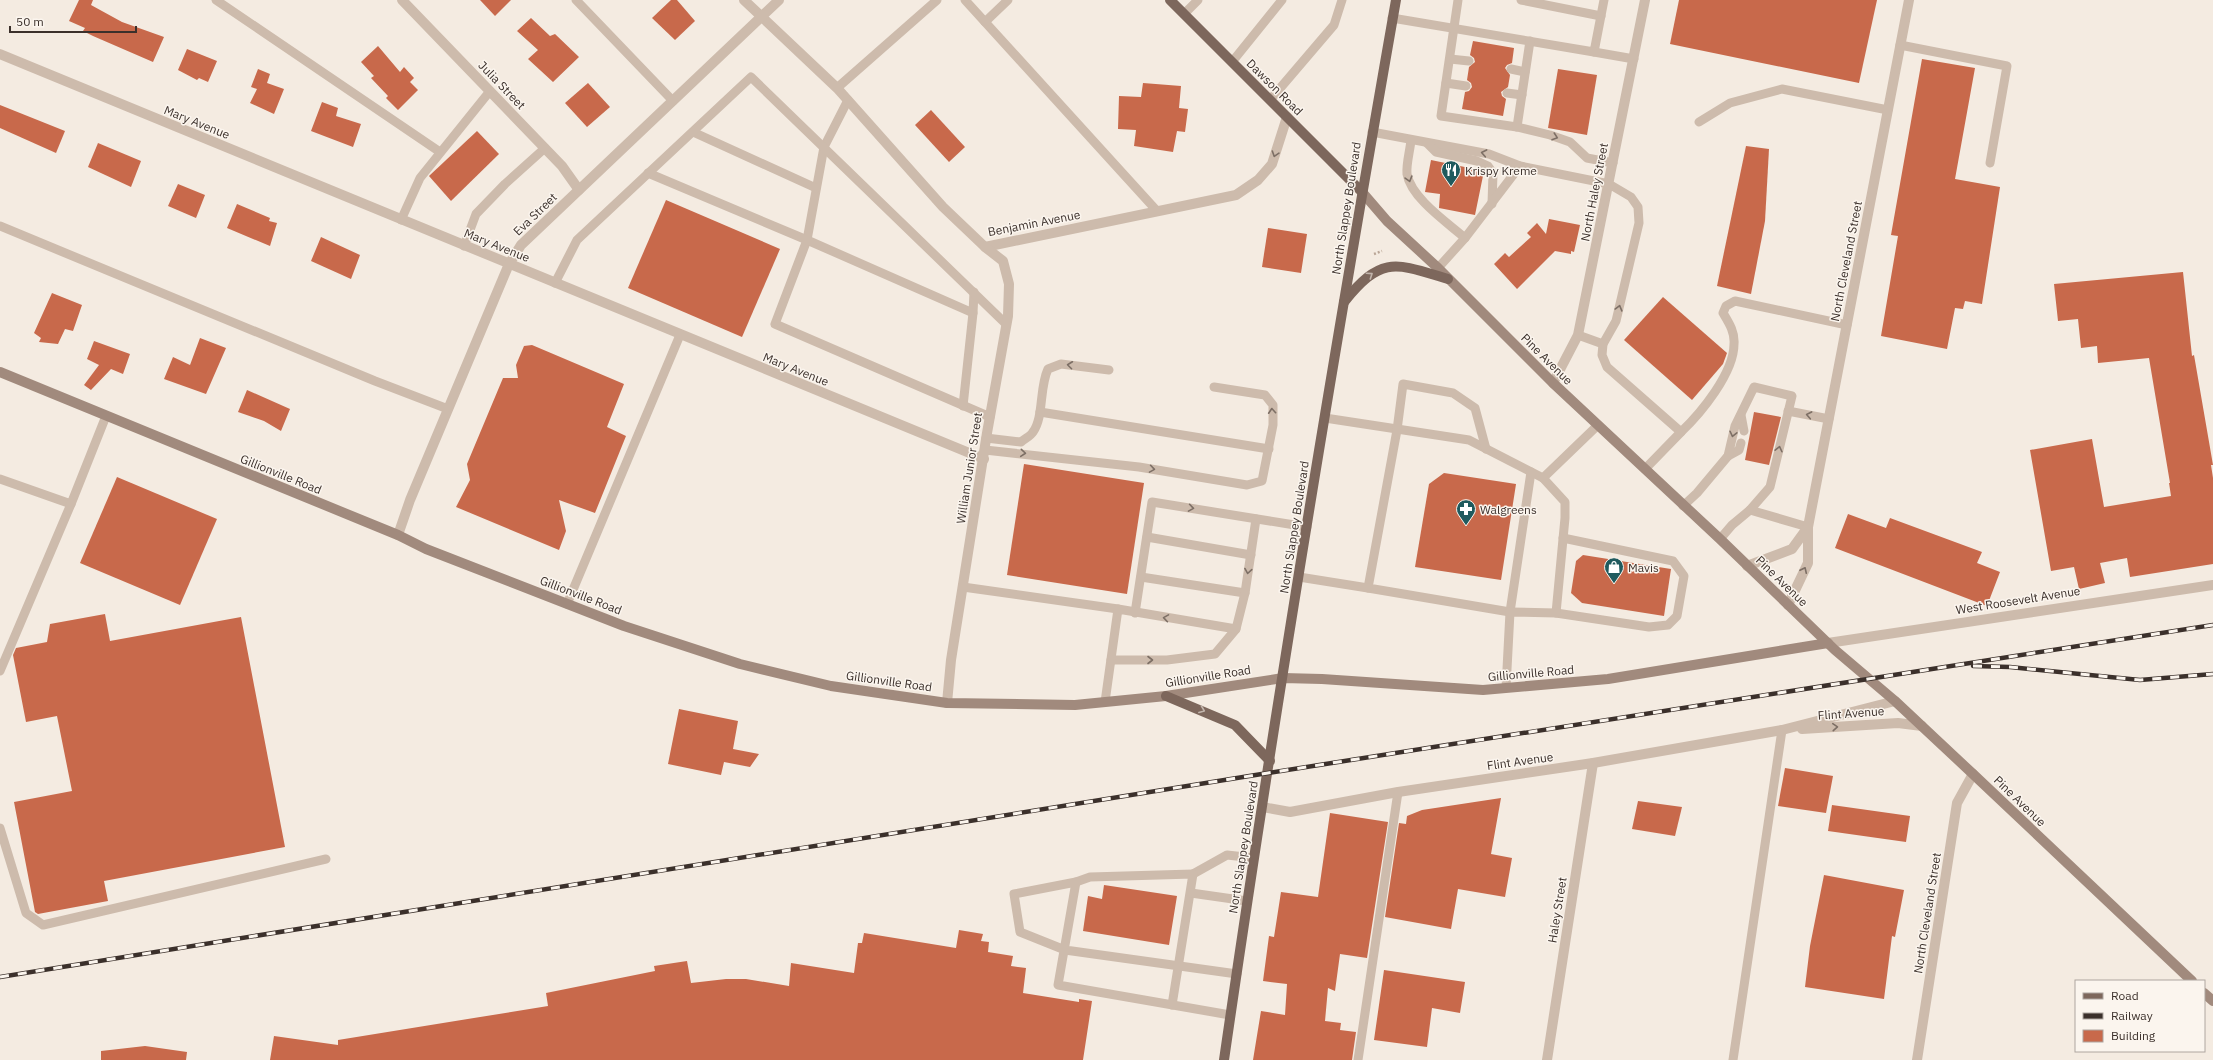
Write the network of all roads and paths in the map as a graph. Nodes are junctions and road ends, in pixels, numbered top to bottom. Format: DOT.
graph roads {
  1 [pos="216,0"];
  2 [pos="402,0"];
  3 [pos="576,0"];
  4 [pos="744,0"];
  5 [pos="779,0"];
  6 [pos="937,0"];
  7 [pos="965,0"];
  8 [pos="1008,0"];
  9 [pos="1170,0"];
  10 [pos="1198,0"];
  11 [pos="1282,0"];
  12 [pos="1342,0"];
  13 [pos="1396,0"];
  14 [pos="1458,0"];
  15 [pos="1521,0"];
  16 [pos="1604,0"];
  17 [pos="1646,0"];
  18 [pos="1909,0"];
  19 [pos="1184,14"];
  20 [pos="1601,16"];
  21 [pos="762,18"];
  22 [pos="1392,18"];
  23 [pos="985,22"];
  24 [pos="1454,28"];
  25 [pos="1530,41"];
  26 [pos="1900,45"];
  27 [pos="1594,52"];
  28 [pos="0,54"];
  29 [pos="1450,59"];
  30 [pos="1634,60"];
  31 [pos="1469,61"];
  32 [pos="1232,62"];
  33 [pos="1511,69"];
  34 [pos="1525,72"];
  35 [pos="1446,82"];
  36 [pos="1466,86"];
  37 [pos="837,88"];
  38 [pos="490,91"];
  39 [pos="1507,93"];
  40 [pos="1522,95"];
  41 [pos="848,100"];
  42 [pos="1270,100"];
  43 [pos="672,101"];
  44 [pos="1888,110"];
  45 [pos="1287,117"];
  46 [pos="1699,122"];
  47 [pos="1517,127"];
  48 [pos="693,132"];
  49 [pos="1372,132"];
  50 [pos="1411,140"];
  51 [pos="1427,143"];
  52 [pos="824,147"];
  53 [pos="545,148"];
  54 [pos="440,152"];
  55 [pos="1613,163"];
  56 [pos="1990,163"];
  57 [pos="1520,166"];
  58 [pos="648,173"];
  59 [pos="1609,184"];
  60 [pos="816,188"];
  61 [pos="579,190"];
  62 [pos="1362,192"];
  63 [pos="1492,204"];
  64 [pos="1157,211"];
  65 [pos="401,220"];
  66 [pos="0,226"];
  67 [pos="1465,238"];
  68 [pos="807,240"];
  69 [pos="464,246"];
  70 [pos="985,247"];
  71 [pos="1382,251"];
  72 [pos="1374,254"];
  73 [pos="509,264"];
  74 [pos="1438,268"];
  75 [pos="1448,279"];
  76 [pos="555,283"];
  77 [pos="974,292"];
  78 [pos="1343,303"];
  79 [pos="973,313"];
  80 [pos="1006,324"];
  81 [pos="1847,325"];
  82 [pos="680,335"];
  83 [pos="1578,335"];
  84 [pos="1603,344"];
  85 [pos="1108,370"];
  86 [pos="0,372"];
  87 [pos="1553,383"];
  88 [pos="1214,387"];
  89 [pos="964,406"];
  90 [pos="448,409"];
  91 [pos="1788,411"];
  92 [pos="1040,412"];
  93 [pos="1741,415"];
  94 [pos="106,416"];
  95 [pos="990,417"];
  96 [pos="1325,418"];
  97 [pos="1829,418"];
  98 [pos="1598,425"];
  99 [pos="1397,430"];
  100 [pos="1744,431"];
  101 [pos="1681,432"];
  102 [pos="986,438"];
  103 [pos="1742,442"];
  104 [pos="1269,449"];
  105 [pos="1486,449"];
  106 [pos="984,454"];
  107 [pos="1728,456"];
  108 [pos="1645,469"];
  109 [pos="1531,472"];
  110 [pos="1543,478"];
  111 [pos="0,479"];
  112 [pos="70,504"];
  113 [pos="1683,506"];
  114 [pos="1750,510"];
  115 [pos="1256,518"];
  116 [pos="1307,527"];
  117 [pos="1808,527"];
  118 [pos="398,535"];
  119 [pos="1147,537"];
  120 [pos="1563,538"];
  121 [pos="1720,539"];
  122 [pos="1251,555"];
  123 [pos="1747,566"];
  124 [pos="1141,577"];
  125 [pos="1299,577"];
  126 [pos="2213,584"];
  127 [pos="963,586"];
  128 [pos="1368,588"];
  129 [pos="1245,593"];
  130 [pos="567,604"];
  131 [pos="1788,605"];
  132 [pos="1118,609"];
  133 [pos="1510,612"];
  134 [pos="1135,613"];
  135 [pos="1556,613"];
  136 [pos="1236,629"];
  137 [pos="1828,643"];
  138 [pos="1111,660"];
  139 [pos="0,671"];
  140 [pos="1283,678"];
  141 [pos="1506,688"];
  142 [pos="1166,696"];
  143 [pos="1895,701"];
  144 [pos="1105,702"];
  145 [pos="947,703"];
  146 [pos="1922,726"];
  147 [pos="1782,730"];
  148 [pos="1270,761"];
  149 [pos="1593,763"];
  150 [pos="1974,774"];
  151 [pos="1398,792"];
  152 [pos="1262,807"];
  153 [pos="0,828"];
  154 [pos="1254,858"];
  155 [pos="326,859"];
  156 [pos="1193,874"];
  157 [pos="1076,882"];
  158 [pos="1191,893"];
  159 [pos="1247,901"];
  160 [pos="1065,950"];
  161 [pos="1178,966"];
  162 [pos="1237,974"];
  163 [pos="2191,980"];
  164 [pos="2205,993"];
  165 [pos="2213,1001"];
  166 [pos="1172,1005"];
  167 [pos="1230,1016"];
  168 [pos="1224,1060"];
  169 [pos="1358,1060"];
  170 [pos="1547,1060"];
  171 [pos="1733,1060"];
  172 [pos="1917,1060"];
  1 -- 54 [label="lane"];
  2 -- 38 [label="street, Julia Street"];
  3 -- 43 [label="lane"];
  4 -- 21 [label="street, Benjamin Avenue"];
  5 -- 21 [label="street, Eva Street"];
  6 -- 37 [label="lane"];
  7 -- 23 [label="lane"];
  8 -- 23 [label="lane"];
  9 -- 19 [label="main road, Dawson Road"];
  10 -- 19 [label="lane"];
  11 -- 32 [label="lane"];
  12 -- 42 [label="lane"];
  13 -- 22 [label="main road, North Slappey Boulevard"];
  14 -- 24 [label="lane"];
  15 -- 20 [label="lane"];
  16 -- 20 [label="lane"];
  17 -- 30 [label="street, North Haley Street"];
  18 -- 26 [label="street, North Cleveland Street"];
  19 -- 32 [label="main road, Dawson Road"];
  20 -- 27 [label="lane"];
  21 -- 37 [label="street, Benjamin Avenue"];
  21 -- 43 [label="street, Eva Street"];
  22 -- 24 [label="lane"];
  22 -- 49 [label="main road, North Slappey Boulevard"];
  23 -- 64 [label="lane"];
  24 -- 25 [label="lane"];
  24 -- 29 [label="lane"];
  25 -- 27 [label="lane"];
  25 -- 34 [label="lane"];
  26 -- 44 [label="street, North Cleveland Street"];
  26 -- 56 [label="lane"];
  27 -- 30 [label="lane"];
  28 -- 65 [label="street, Mary Avenue"];
  29 -- 31 [label="lane"];
  29 -- 35 [label="lane"];
  30 -- 55 [label="street, North Haley Street"];
  32 -- 42 [label="main road, Dawson Road"];
  33 -- 34 [label="lane"];
  34 -- 40 [label="lane"];
  35 -- 36 [label="lane"];
  35 -- 47 [label="lane"];
  37 -- 41 [label="street, Benjamin Avenue"];
  38 -- 53 [label="street, Julia Street"];
  38 -- 54 [label="lane"];
  39 -- 40 [label="lane"];
  40 -- 47 [label="lane"];
  41 -- 52 [label="lane"];
  41 -- 70 [label="street, Benjamin Avenue"];
  42 -- 45 [label="main road, Dawson Road"];
  43 -- 61 [label="street, Eva Street"];
  44 -- 46 [label="lane"];
  44 -- 81 [label="street, North Cleveland Street"];
  45 -- 62 [label="main road, Dawson Road"];
  45 -- 64 [label="street, Benjamin Avenue, one-way"];
  47 -- 55 [label="lane, one-way"];
  48 -- 52 [label="lane"];
  48 -- 58 [label="lane"];
  48 -- 60 [label="lane"];
  49 -- 50 [label="lane"];
  49 -- 62 [label="main road, North Slappey Boulevard"];
  50 -- 51 [label="lane"];
  50 -- 67 [label="lane, one-way"];
  57 -- 51 [label="lane, one-way"];
  51 -- 63 [label="lane"];
  52 -- 60 [label="lane"];
  52 -- 77 [label="lane"];
  53 -- 61 [label="street, Julia Street"];
  53 -- 69 [label="lane"];
  54 -- 65 [label="lane"];
  55 -- 59 [label="street, North Haley Street"];
  57 -- 59 [label="lane"];
  57 -- 63 [label="lane"];
  58 -- 68 [label="lane"];
  58 -- 76 [label="lane"];
  59 -- 83 [label="street, North Haley Street"];
  84 -- 59 [label="lane, one-way"];
  60 -- 68 [label="lane"];
  61 -- 73 [label="street, Eva Street"];
  62 -- 74 [label="main road, Pine Avenue"];
  62 -- 78 [label="main road, North Slappey Boulevard"];
  63 -- 67 [label="lane"];
  64 -- 70 [label="street, Benjamin Avenue"];
  65 -- 69 [label="street, Mary Avenue"];
  66 -- 90 [label="lane"];
  67 -- 74 [label="lane"];
  68 -- 79 [label="lane"];
  68 -- 89 [label="lane"];
  69 -- 73 [label="street, Mary Avenue"];
  70 -- 80 [label="street, William Junior Street"];
  71 -- 72 [label="path"];
  73 -- 76 [label="street, Mary Avenue"];
  73 -- 90 [label="street, Eva Street"];
  74 -- 75 [label="main road, Pine Avenue"];
  78 -- 75 [label="main road, one-way"];
  75 -- 87 [label="main road, Pine Avenue"];
  76 -- 82 [label="street, Mary Avenue"];
  77 -- 79 [label="lane"];
  77 -- 80 [label="lane"];
  78 -- 96 [label="main road, North Slappey Boulevard"];
  79 -- 89 [label="lane"];
  80 -- 95 [label="street, William Junior Street"];
  81 -- 97 [label="street, North Cleveland Street"];
  81 -- 101 [label="lane"];
  82 -- 106 [label="street, Mary Avenue"];
  82 -- 130 [label="lane"];
  83 -- 84 [label="lane"];
  83 -- 87 [label="street, North Haley Street"];
  84 -- 101 [label="lane"];
  85 -- 92 [label="lane, one-way"];
  86 -- 94 [label="main road, Gillionville Road"];
  87 -- 98 [label="main road, Pine Avenue"];
  104 -- 88 [label="lane, one-way"];
  89 -- 95 [label="lane"];
  90 -- 118 [label="street, Eva Street"];
  91 -- 93 [label="lane"];
  97 -- 91 [label="lane, one-way"];
  114 -- 91 [label="lane, one-way"];
  92 -- 102 [label="lane"];
  92 -- 104 [label="lane"];
  93 -- 100 [label="lane"];
  93 -- 107 [label="lane, one-way"];
  94 -- 112 [label="lane"];
  94 -- 118 [label="main road, Gillionville Road"];
  95 -- 102 [label="street, William Junior Street"];
  96 -- 99 [label="lane"];
  96 -- 116 [label="main road, North Slappey Boulevard"];
  97 -- 117 [label="street, North Cleveland Street"];
  98 -- 108 [label="main road, Pine Avenue"];
  98 -- 110 [label="lane"];
  99 -- 105 [label="lane"];
  99 -- 105 [label="lane"];
  99 -- 128 [label="lane"];
  101 -- 108 [label="lane"];
  102 -- 106 [label="street, William Junior Street"];
  103 -- 107 [label="lane"];
  106 -- 104 [label="lane, one-way"];
  105 -- 109 [label="lane"];
  106 -- 127 [label="street, William Junior Street"];
  107 -- 113 [label="lane"];
  108 -- 113 [label="main road, Pine Avenue"];
  109 -- 110 [label="lane"];
  109 -- 133 [label="lane"];
  110 -- 120 [label="lane"];
  111 -- 112 [label="lane"];
  112 -- 139 [label="lane"];
  113 -- 121 [label="main road, Pine Avenue"];
  114 -- 117 [label="lane"];
  114 -- 121 [label="lane"];
  115 -- 116 [label="lane"];
  119 -- 115 [label="lane, one-way"];
  115 -- 122 [label="lane"];
  116 -- 125 [label="main road, North Slappey Boulevard"];
  117 -- 123 [label="street, North Cleveland Street"];
  131 -- 117 [label="street, North Cleveland Street, one-way"];
  118 -- 130 [label="main road, Gillionville Road"];
  119 -- 122 [label="lane"];
  119 -- 124 [label="lane"];
  120 -- 135 [label="lane"];
  120 -- 135 [label="lane"];
  121 -- 123 [label="main road, Pine Avenue"];
  122 -- 129 [label="lane, one-way"];
  123 -- 131 [label="main road, Pine Avenue"];
  124 -- 129 [label="lane"];
  124 -- 134 [label="lane"];
  125 -- 128 [label="lane"];
  125 -- 140 [label="main road, North Slappey Boulevard"];
  126 -- 137 [label="street, West Roosevelt Avenue"];
  127 -- 132 [label="lane"];
  127 -- 145 [label="street, William Junior Street"];
  128 -- 133 [label="lane"];
  129 -- 136 [label="lane"];
  130 -- 145 [label="main road, Gillionville Road"];
  131 -- 137 [label="main road, Pine Avenue"];
  132 -- 134 [label="lane"];
  132 -- 138 [label="lane"];
  133 -- 135 [label="lane"];
  133 -- 141 [label="lane"];
  136 -- 134 [label="lane, one-way"];
  138 -- 136 [label="lane, one-way"];
  137 -- 141 [label="main road, Gillionville Road"];
  137 -- 143 [label="main road, Pine Avenue"];
  138 -- 144 [label="lane"];
  140 -- 141 [label="main road, Gillionville Road"];
  140 -- 142 [label="main road, Gillionville Road"];
  140 -- 148 [label="main road, North Slappey Boulevard"];
  142 -- 144 [label="main road, Gillionville Road"];
  142 -- 148 [label="main road, one-way"];
  143 -- 146 [label="main road, Pine Avenue"];
  143 -- 147 [label="street, Flint Avenue"];
  144 -- 145 [label="main road, Gillionville Road"];
  147 -- 146 [label="street, Flint Avenue, one-way"];
  146 -- 150 [label="main road, Pine Avenue"];
  147 -- 149 [label="street, Flint Avenue"];
  147 -- 171 [label="lane"];
  148 -- 152 [label="main road, North Slappey Boulevard"];
  149 -- 151 [label="street, Flint Avenue"];
  149 -- 170 [label="street, Haley Street"];
  150 -- 163 [label="main road, Pine Avenue"];
  150 -- 172 [label="street, North Cleveland Street"];
  151 -- 152 [label="street, Flint Avenue"];
  151 -- 169 [label="lane"];
  152 -- 154 [label="main road, North Slappey Boulevard"];
  153 -- 155 [label="lane"];
  154 -- 156 [label="lane"];
  154 -- 159 [label="main road, North Slappey Boulevard"];
  156 -- 157 [label="lane"];
  156 -- 158 [label="lane"];
  157 -- 160 [label="lane"];
  157 -- 160 [label="lane"];
  158 -- 159 [label="lane"];
  158 -- 161 [label="lane"];
  159 -- 162 [label="main road, North Slappey Boulevard"];
  160 -- 161 [label="lane"];
  160 -- 166 [label="lane"];
  161 -- 162 [label="lane"];
  161 -- 166 [label="lane"];
  162 -- 167 [label="main road, North Slappey Boulevard"];
  164 -- 165 [label="main road"];
  166 -- 167 [label="lane"];
  167 -- 168 [label="main road, North Slappey Boulevard"];
}
